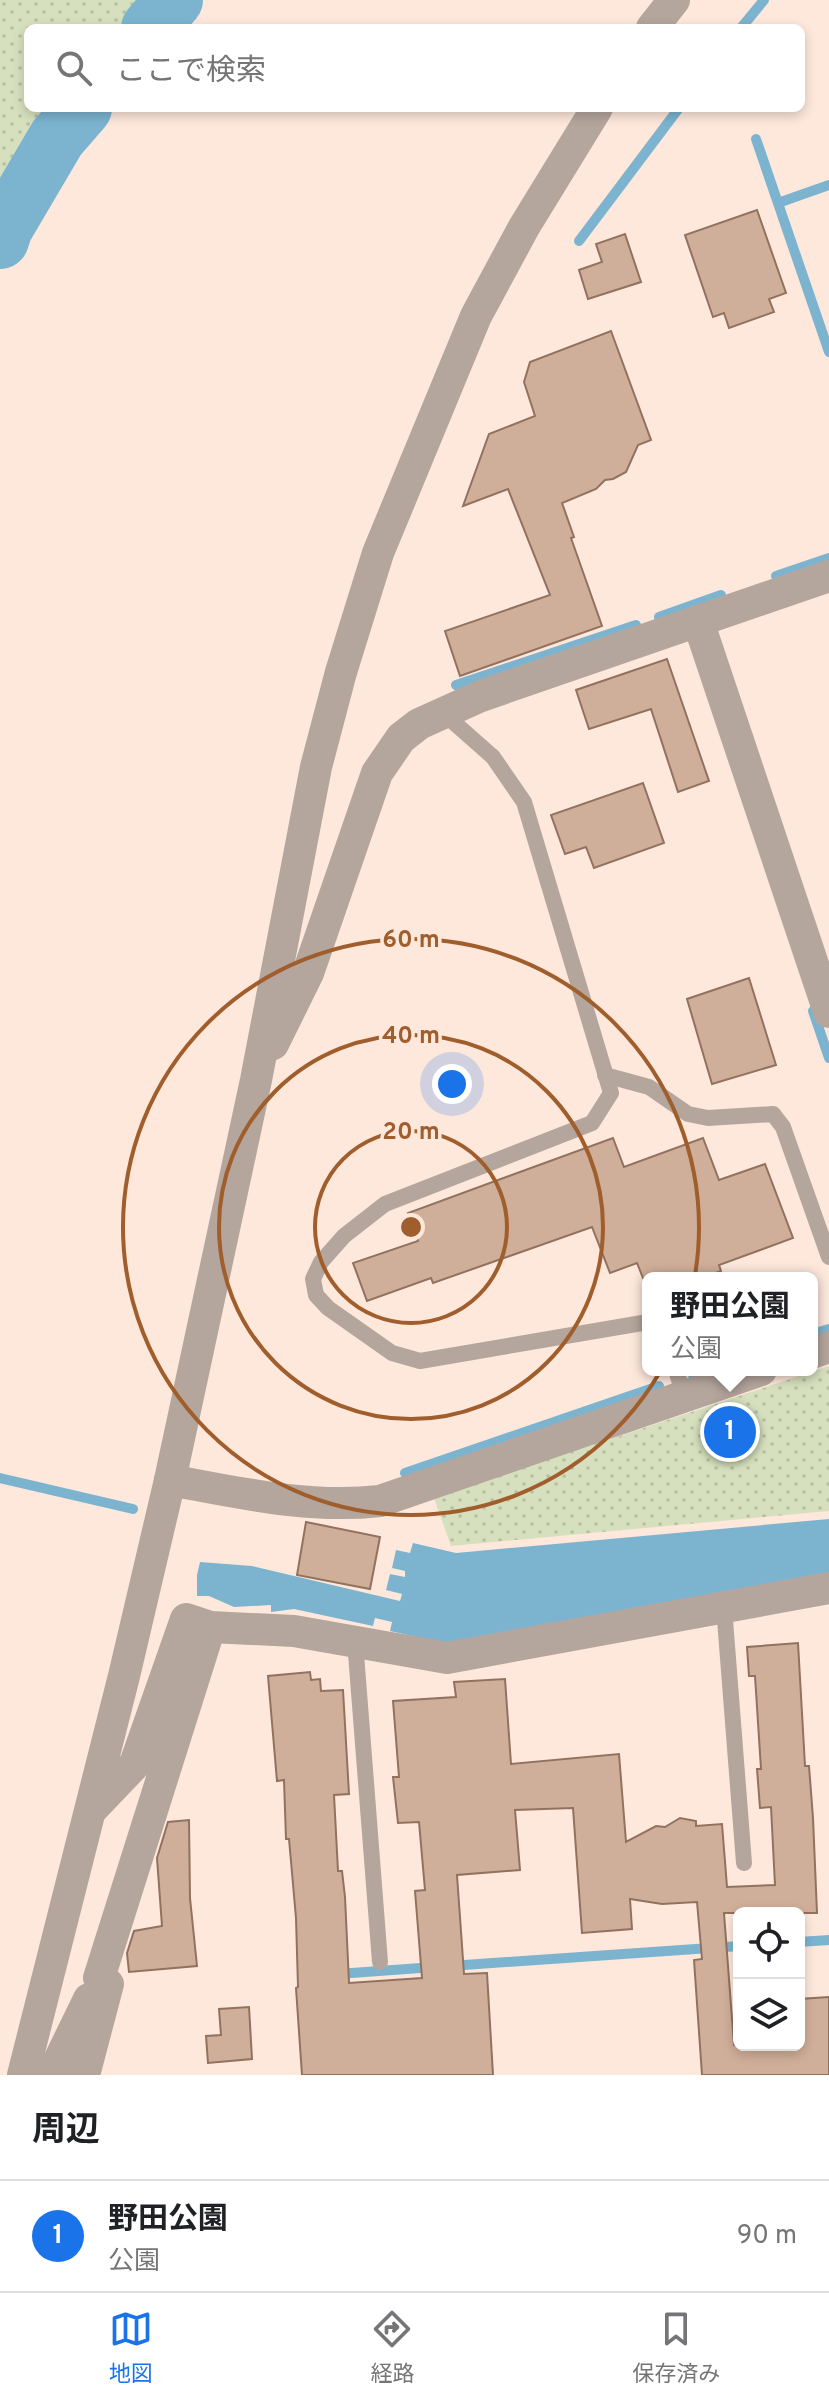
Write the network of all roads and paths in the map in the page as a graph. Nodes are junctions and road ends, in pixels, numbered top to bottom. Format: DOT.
graph roads {
  1 [pos="674,0"];
  2 [pos="655,24"];
  3 [pos="595,112"];
  4 [pos="829,576"];
  5 [pos="698,621"];
  6 [pos="442,712"];
  7 [pos="829,1012"];
  8 [pos="605,1075"];
  9 [pos="256,1080"];
  10 [pos="829,1257"];
  11 [pos="642,1323"];
  12 [pos="724,1376"];
  13 [pos="680,1383"];
  14 [pos="170,1480"];
  15 [pos="829,1588"];
  16 [pos="724,1607"];
  17 [pos="210,1627"];
  18 [pos="355,1641"];
  19 [pos="90,1811"];
  20 [pos="744,1863"];
  21 [pos="380,1962"];
  22 [pos="99,1978"];
  23 [pos="23,2075"];
  24 [pos="52,2075"];
  25 [pos="84,2075"];
  1 -- 2 [label="street"];
  3 -- 9 [label="street"];
  4 -- 5 [label="street"];
  5 -- 6 [label="street"];
  5 -- 7 [label="street"];
  6 -- 8 [label="lane"];
  6 -- 9 [label="street"];
  8 -- 10 [label="lane"];
  8 -- 11 [label="lane"];
  9 -- 14 [label="street"];
  12 -- 13 [label="street"];
  13 -- 14 [label="street"];
  14 -- 19 [label="street"];
  15 -- 16 [label="street"];
  16 -- 18 [label="street"];
  16 -- 20 [label="lane"];
  17 -- 18 [label="street"];
  17 -- 19 [label="street"];
  17 -- 22 [label="street"];
  18 -- 21 [label="lane"];
  19 -- 23 [label="street"];
  22 -- 24 [label="street"];
  22 -- 25 [label="street"];
}
